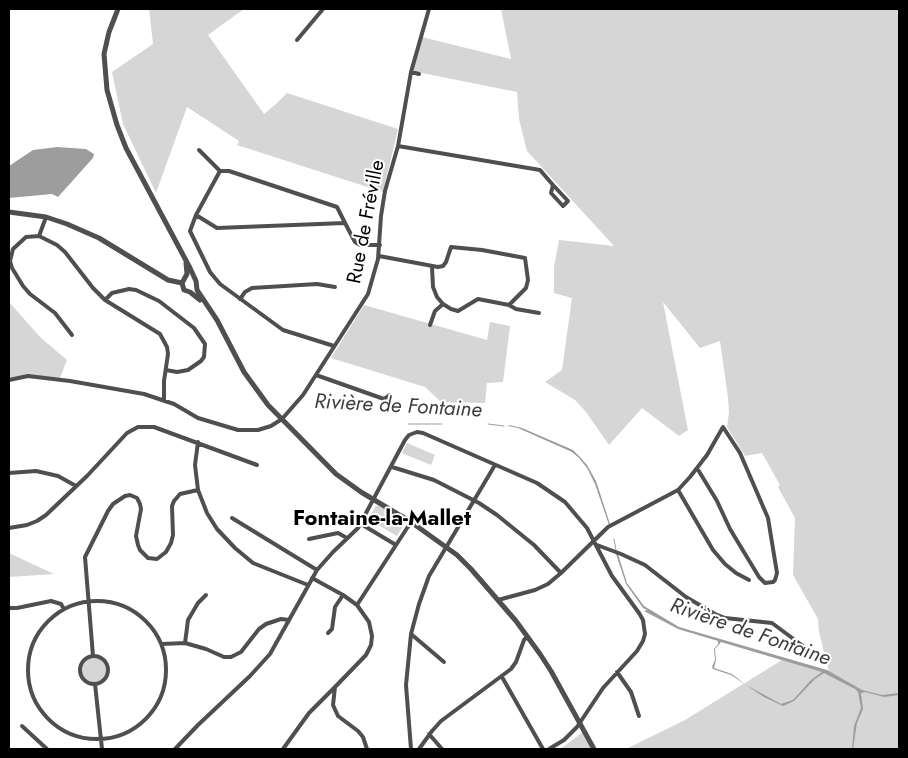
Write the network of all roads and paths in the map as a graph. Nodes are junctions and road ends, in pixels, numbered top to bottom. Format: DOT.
graph roads {
  1 [pos="118,9"];
  2 [pos="323,9"];
  3 [pos="429,9"];
  4 [pos="297,40"];
  5 [pos="411,72"];
  6 [pos="419,74"];
  7 [pos="398,146"];
  8 [pos="199,150"];
  9 [pos="220,171"];
  10 [pos="553,185"];
  11 [pos="9,212"];
  12 [pos="196,216"];
  13 [pos="46,218"];
  14 [pos="344,223"];
  15 [pos="39,236"];
  16 [pos="380,245"];
  17 [pos="10,254"];
  18 [pos="379,256"];
  19 [pos="185,258"];
  20 [pos="432,267"];
  21 [pos="186,278"];
  22 [pos="194,278"];
  23 [pos="182,283"];
  24 [pos="196,287"];
  25 [pos="335,287"];
  26 [pos="190,292"];
  27 [pos="240,299"];
  28 [pos="105,300"];
  29 [pos="443,304"];
  30 [pos="509,305"];
  31 [pos="210,310"];
  32 [pos="539,313"];
  33 [pos="430,325"];
  34 [pos="72,335"];
  35 [pos="334,346"];
  36 [pos="166,370"];
  37 [pos="316,375"];
  38 [pos="9,380"];
  39 [pos="390,396"];
  40 [pos="164,400"];
  41 [pos="282,419"];
  42 [pos="198,442"];
  43 [pos="495,464"];
  44 [pos="258,465"];
  45 [pos="392,467"];
  46 [pos="697,468"];
  47 [pos="9,473"];
  48 [pos="76,486"];
  49 [pos="198,490"];
  50 [pos="678,490"];
  51 [pos="375,500"];
  52 [pos="474,500"];
  53 [pos="232,518"];
  54 [pos="411,522"];
  55 [pos="361,524"];
  56 [pos="9,528"];
  57 [pos="347,538"];
  58 [pos="309,539"];
  59 [pos="594,539"];
  60 [pos="396,545"];
  61 [pos="597,545"];
  62 [pos="445,546"];
  63 [pos="317,570"];
  64 [pos="561,573"];
  65 [pos="312,578"];
  66 [pos="749,580"];
  67 [pos="308,585"];
  68 [pos="206,595"];
  69 [pos="343,595"];
  70 [pos="498,600"];
  71 [pos="89,601"];
  72 [pos="357,605"];
  73 [pos="9,608"];
  74 [pos="64,609"];
  75 [pos="289,620"];
  76 [pos="328,633"];
  77 [pos="411,634"];
  78 [pos="527,637"];
  79 [pos="185,643"];
  80 [pos="162,644"];
  81 [pos="807,649"];
  82 [pos="92,656"];
  83 [pos="444,662"];
  84 [pos="617,672"];
  85 [pos="502,677"];
  86 [pos="95,684"];
  87 [pos="335,687"];
  88 [pos="320,702"];
  89 [pos="333,705"];
  90 [pos="639,716"];
  91 [pos="580,723"];
  92 [pos="22,726"];
  93 [pos="429,734"];
  94 [pos="101,739"];
  95 [pos="47,749"];
  96 [pos="102,749"];
  97 [pos="175,749"];
  98 [pos="283,749"];
  99 [pos="367,749"];
  100 [pos="411,749"];
  101 [pos="419,749"];
  102 [pos="442,749"];
  103 [pos="542,749"];
  104 [pos="548,749"];
  105 [pos="594,749"];
  1 -- 19 [label="street"];
  2 -- 4 [label="street"];
  3 -- 5 [label="street, Rue de Fréville"];
  5 -- 6 [label="street"];
  5 -- 7 [label="street, Rue de Fréville"];
  7 -- 10 [label="street"];
  7 -- 16 [label="street, Rue de Fréville"];
  8 -- 9 [label="street"];
  9 -- 12 [label="street"];
  9 -- 14 [label="street"];
  10 -- 10 [label="street"];
  11 -- 13 [label="street"];
  12 -- 14 [label="street"];
  12 -- 27 [label="street"];
  13 -- 15 [label="street"];
  13 -- 23 [label="street"];
  14 -- 16 [label="street"];
  15 -- 17 [label="street"];
  15 -- 28 [label="street"];
  16 -- 18 [label="street, Rue de Fréville"];
  17 -- 34 [label="street"];
  18 -- 20 [label="street"];
  18 -- 35 [label="street, Rue de Fréville"];
  19 -- 21 [label="street"];
  19 -- 22 [label="street"];
  20 -- 29 [label="street"];
  20 -- 30 [label="street"];
  21 -- 22 [label="street"];
  21 -- 23 [label="street"];
  22 -- 24 [label="street"];
  23 -- 26 [label="street"];
  24 -- 26 [label="street"];
  24 -- 31 [label="street"];
  25 -- 27 [label="street"];
  26 -- 31 [label="street"];
  27 -- 35 [label="street"];
  28 -- 36 [label="street"];
  28 -- 36 [label="street"];
  29 -- 30 [label="street"];
  29 -- 33 [label="street"];
  30 -- 32 [label="street"];
  31 -- 41 [label="street"];
  35 -- 37 [label="street, Rue de Fréville"];
  36 -- 40 [label="street"];
  37 -- 39 [label="street"];
  37 -- 41 [label="street, Rue de Fréville"];
  38 -- 40 [label="street"];
  40 -- 41 [label="street"];
  41 -- 51 [label="street"];
  42 -- 44 [label="street"];
  42 -- 48 [label="street"];
  42 -- 49 [label="street"];
  43 -- 45 [label="street"];
  43 -- 52 [label="street"];
  43 -- 59 [label="street"];
  45 -- 51 [label="street"];
  45 -- 52 [label="street"];
  46 -- 46 [label="street"];
  46 -- 50 [label="street"];
  47 -- 48 [label="street"];
  48 -- 56 [label="street"];
  49 -- 67 [label="street"];
  49 -- 71 [label="street"];
  50 -- 59 [label="street"];
  50 -- 66 [label="street"];
  51 -- 54 [label="street"];
  51 -- 55 [label="street"];
  52 -- 62 [label="street"];
  52 -- 64 [label="street"];
  53 -- 63 [label="street"];
  54 -- 60 [label="street"];
  54 -- 62 [label="street"];
  55 -- 57 [label="street"];
  55 -- 60 [label="street"];
  57 -- 58 [label="street"];
  57 -- 63 [label="street"];
  59 -- 61 [label="street"];
  59 -- 64 [label="street"];
  60 -- 72 [label="street"];
  61 -- 81 [label="street"];
  61 -- 84 [label="street"];
  62 -- 70 [label="street"];
  62 -- 77 [label="street"];
  63 -- 65 [label="street"];
  64 -- 70 [label="street"];
  65 -- 67 [label="street"];
  65 -- 69 [label="street"];
  67 -- 75 [label="street"];
  68 -- 79 [label="street"];
  69 -- 72 [label="street"];
  69 -- 76 [label="street"];
  70 -- 78 [label="street"];
  71 -- 74 [label="street"];
  71 -- 80 [label="street"];
  71 -- 82 [label="street"];
  72 -- 87 [label="street"];
  73 -- 74 [label="street"];
  74 -- 94 [label="street"];
  75 -- 79 [label="street"];
  75 -- 97 [label="street"];
  77 -- 83 [label="street"];
  77 -- 100 [label="street"];
  78 -- 85 [label="street"];
  78 -- 91 [label="street"];
  79 -- 80 [label="street"];
  80 -- 94 [label="street"];
  82 -- 86 [label="street"];
  82 -- 86 [label="street"];
  84 -- 90 [label="street"];
  84 -- 91 [label="street"];
  85 -- 93 [label="street"];
  85 -- 103 [label="street"];
  86 -- 94 [label="street"];
  87 -- 88 [label="street"];
  87 -- 89 [label="street"];
  88 -- 89 [label="street"];
  88 -- 98 [label="street"];
  89 -- 99 [label="street"];
  91 -- 104 [label="street"];
  91 -- 105 [label="street"];
  92 -- 95 [label="street"];
  93 -- 101 [label="street"];
  93 -- 102 [label="street"];
  94 -- 96 [label="street"];
}
